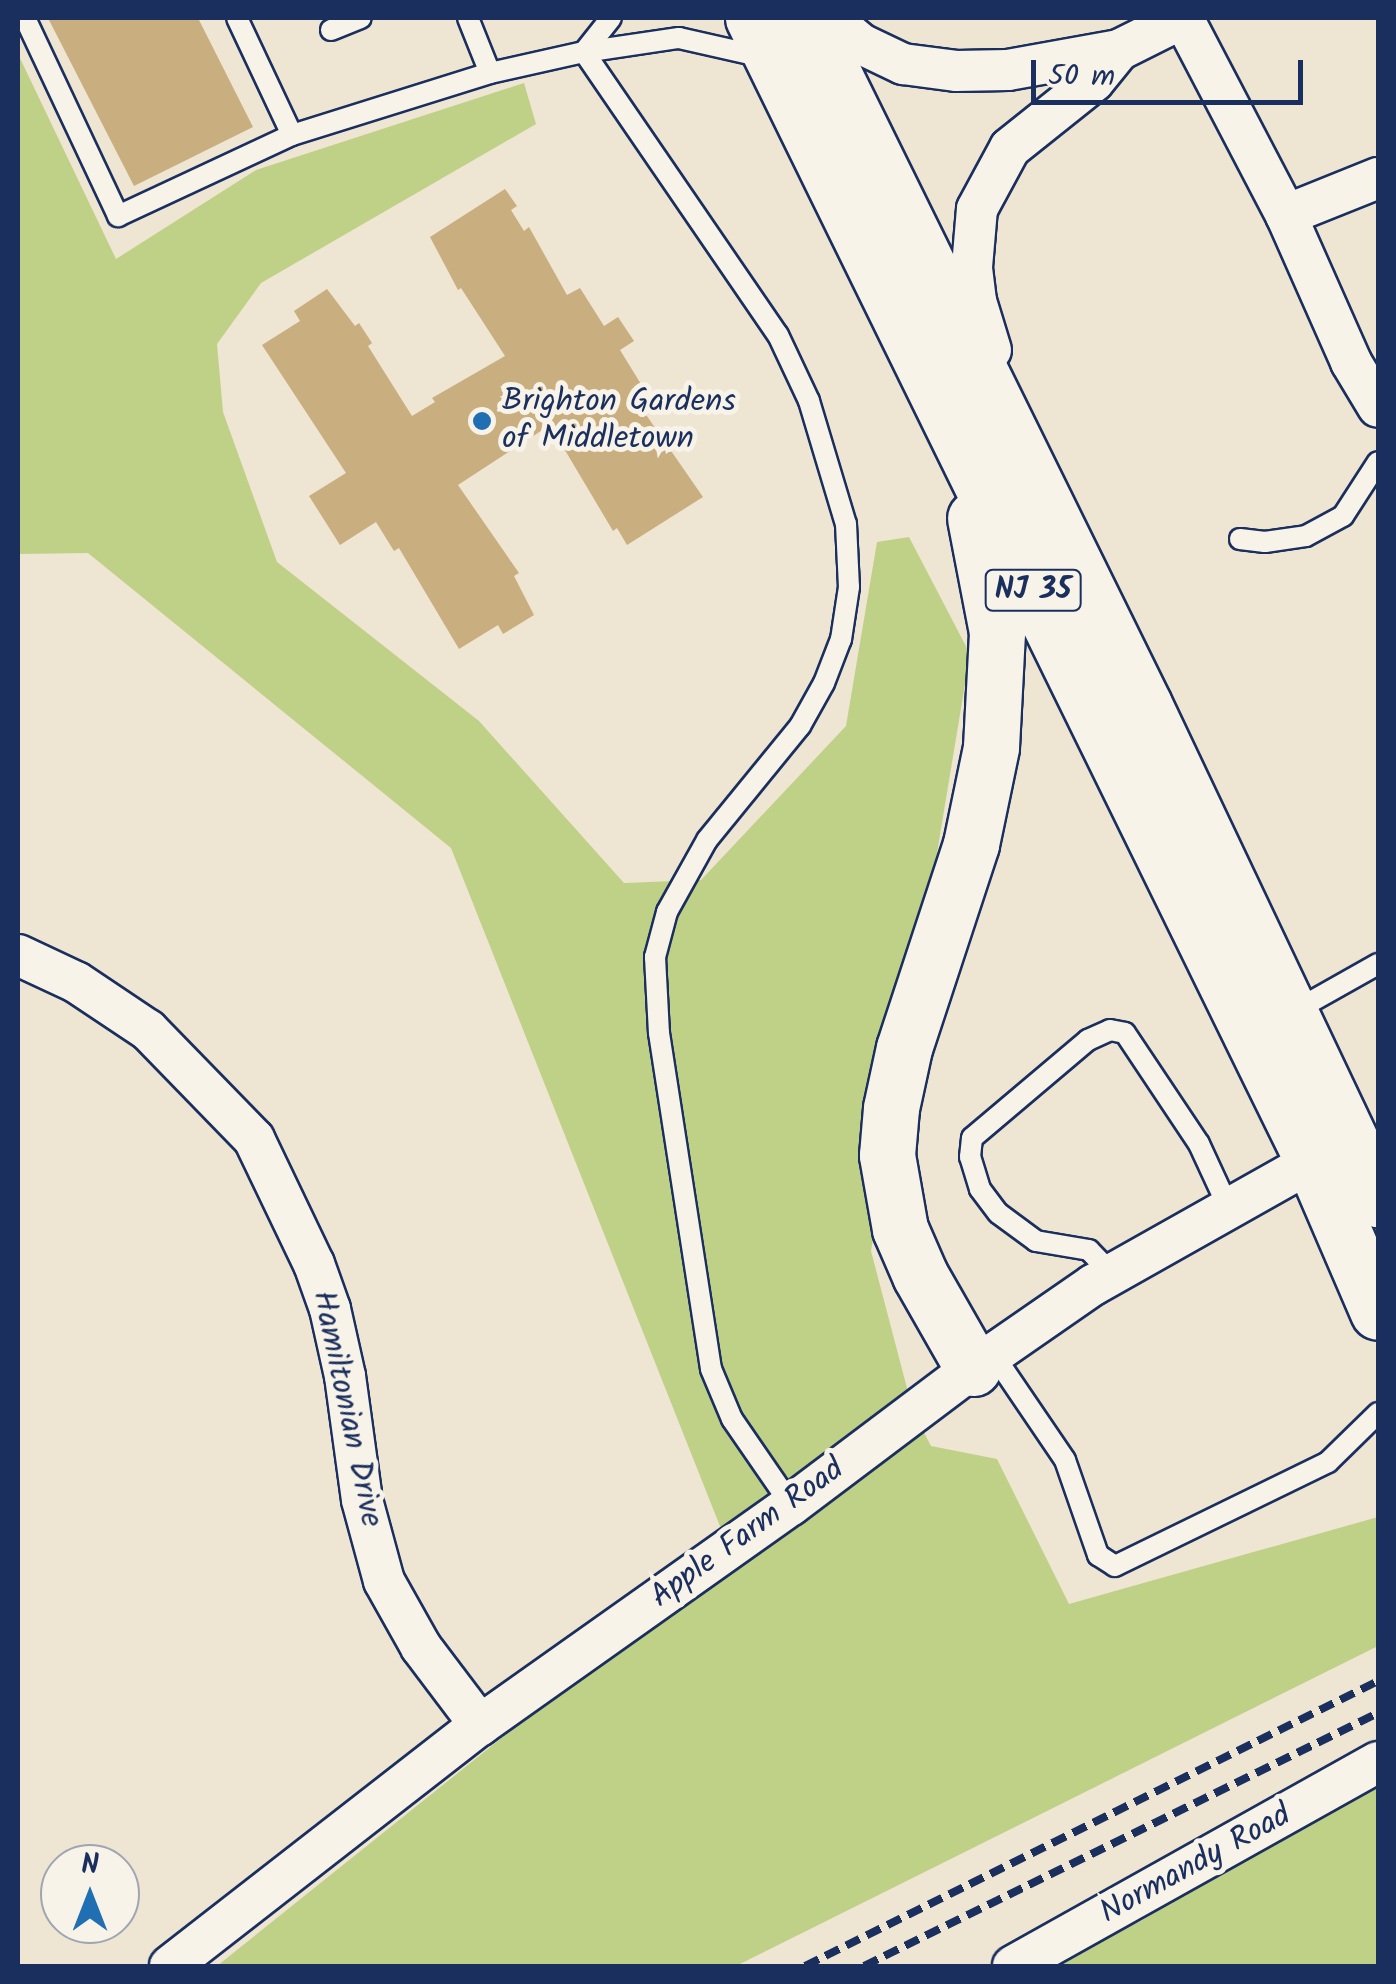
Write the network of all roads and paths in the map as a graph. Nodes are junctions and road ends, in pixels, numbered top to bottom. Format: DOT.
graph roads {
  1 [pos="25,18"];
  2 [pos="237,18"];
  3 [pos="361,18"];
  4 [pos="468,18"];
  5 [pos="611,18"];
  6 [pos="830,18"];
  7 [pos="1183,18"];
  8 [pos="332,30"];
  9 [pos="778,31"];
  10 [pos="1119,50"];
  11 [pos="584,52"];
  12 [pos="490,73"];
  13 [pos="292,135"];
  14 [pos="1378,178"];
  15 [pos="1286,216"];
  16 [pos="1378,407"];
  17 [pos="946,414"];
  18 [pos="1378,462"];
  19 [pos="1026,468"];
  20 [pos="1240,539"];
  21 [pos="18,955"];
  22 [pos="1378,964"];
  23 [pos="1290,1014"];
  24 [pos="1346,1137"];
  25 [pos="1378,1199"];
  26 [pos="1229,1208"];
  27 [pos="1112,1274"];
  28 [pos="1378,1312"];
  29 [pos="983,1361"];
  30 [pos="1378,1413"];
  31 [pos="792,1504"];
  32 [pos="480,1725"];
  33 [pos="1378,1762"];
  34 [pos="170,1966"];
  35 [pos="1012,1966"];
  1 -- 13 [label="lane"];
  2 -- 13 [label="lane"];
  3 -- 8 [label="lane"];
  4 -- 12 [label="lane"];
  5 -- 11 [label="lane"];
  6 -- 10 [label="street"];
  7 -- 10 [label="street"];
  7 -- 15 [label="street"];
  9 -- 11 [label="lane"];
  9 -- 17 [label="highway, NJ 35"];
  9 -- 19 [label="highway, NJ 35"];
  10 -- 19 [label="street"];
  11 -- 12 [label="lane"];
  11 -- 31 [label="lane"];
  12 -- 13 [label="lane"];
  14 -- 15 [label="street"];
  15 -- 16 [label="street"];
  17 -- 24 [label="highway, NJ 35"];
  17 -- 29 [label="highway"];
  18 -- 20 [label="lane"];
  19 -- 23 [label="highway, NJ 35"];
  21 -- 32 [label="street, Hamiltonian Drive"];
  22 -- 23 [label="lane"];
  23 -- 24 [label="highway, NJ 35"];
  24 -- 25 [label="highway, NJ 35"];
  24 -- 26 [label="street, Apple Farm Road"];
  24 -- 28 [label="highway, NJ 35"];
  26 -- 27 [label="street, Apple Farm Road"];
  26 -- 27 [label="lane"];
  27 -- 29 [label="street, Apple Farm Road"];
  29 -- 30 [label="lane"];
  29 -- 31 [label="street, Apple Farm Road"];
  31 -- 32 [label="street, Apple Farm Road"];
  32 -- 34 [label="street, Apple Farm Road"];
  33 -- 35 [label="street, Normandy Road"];
}
